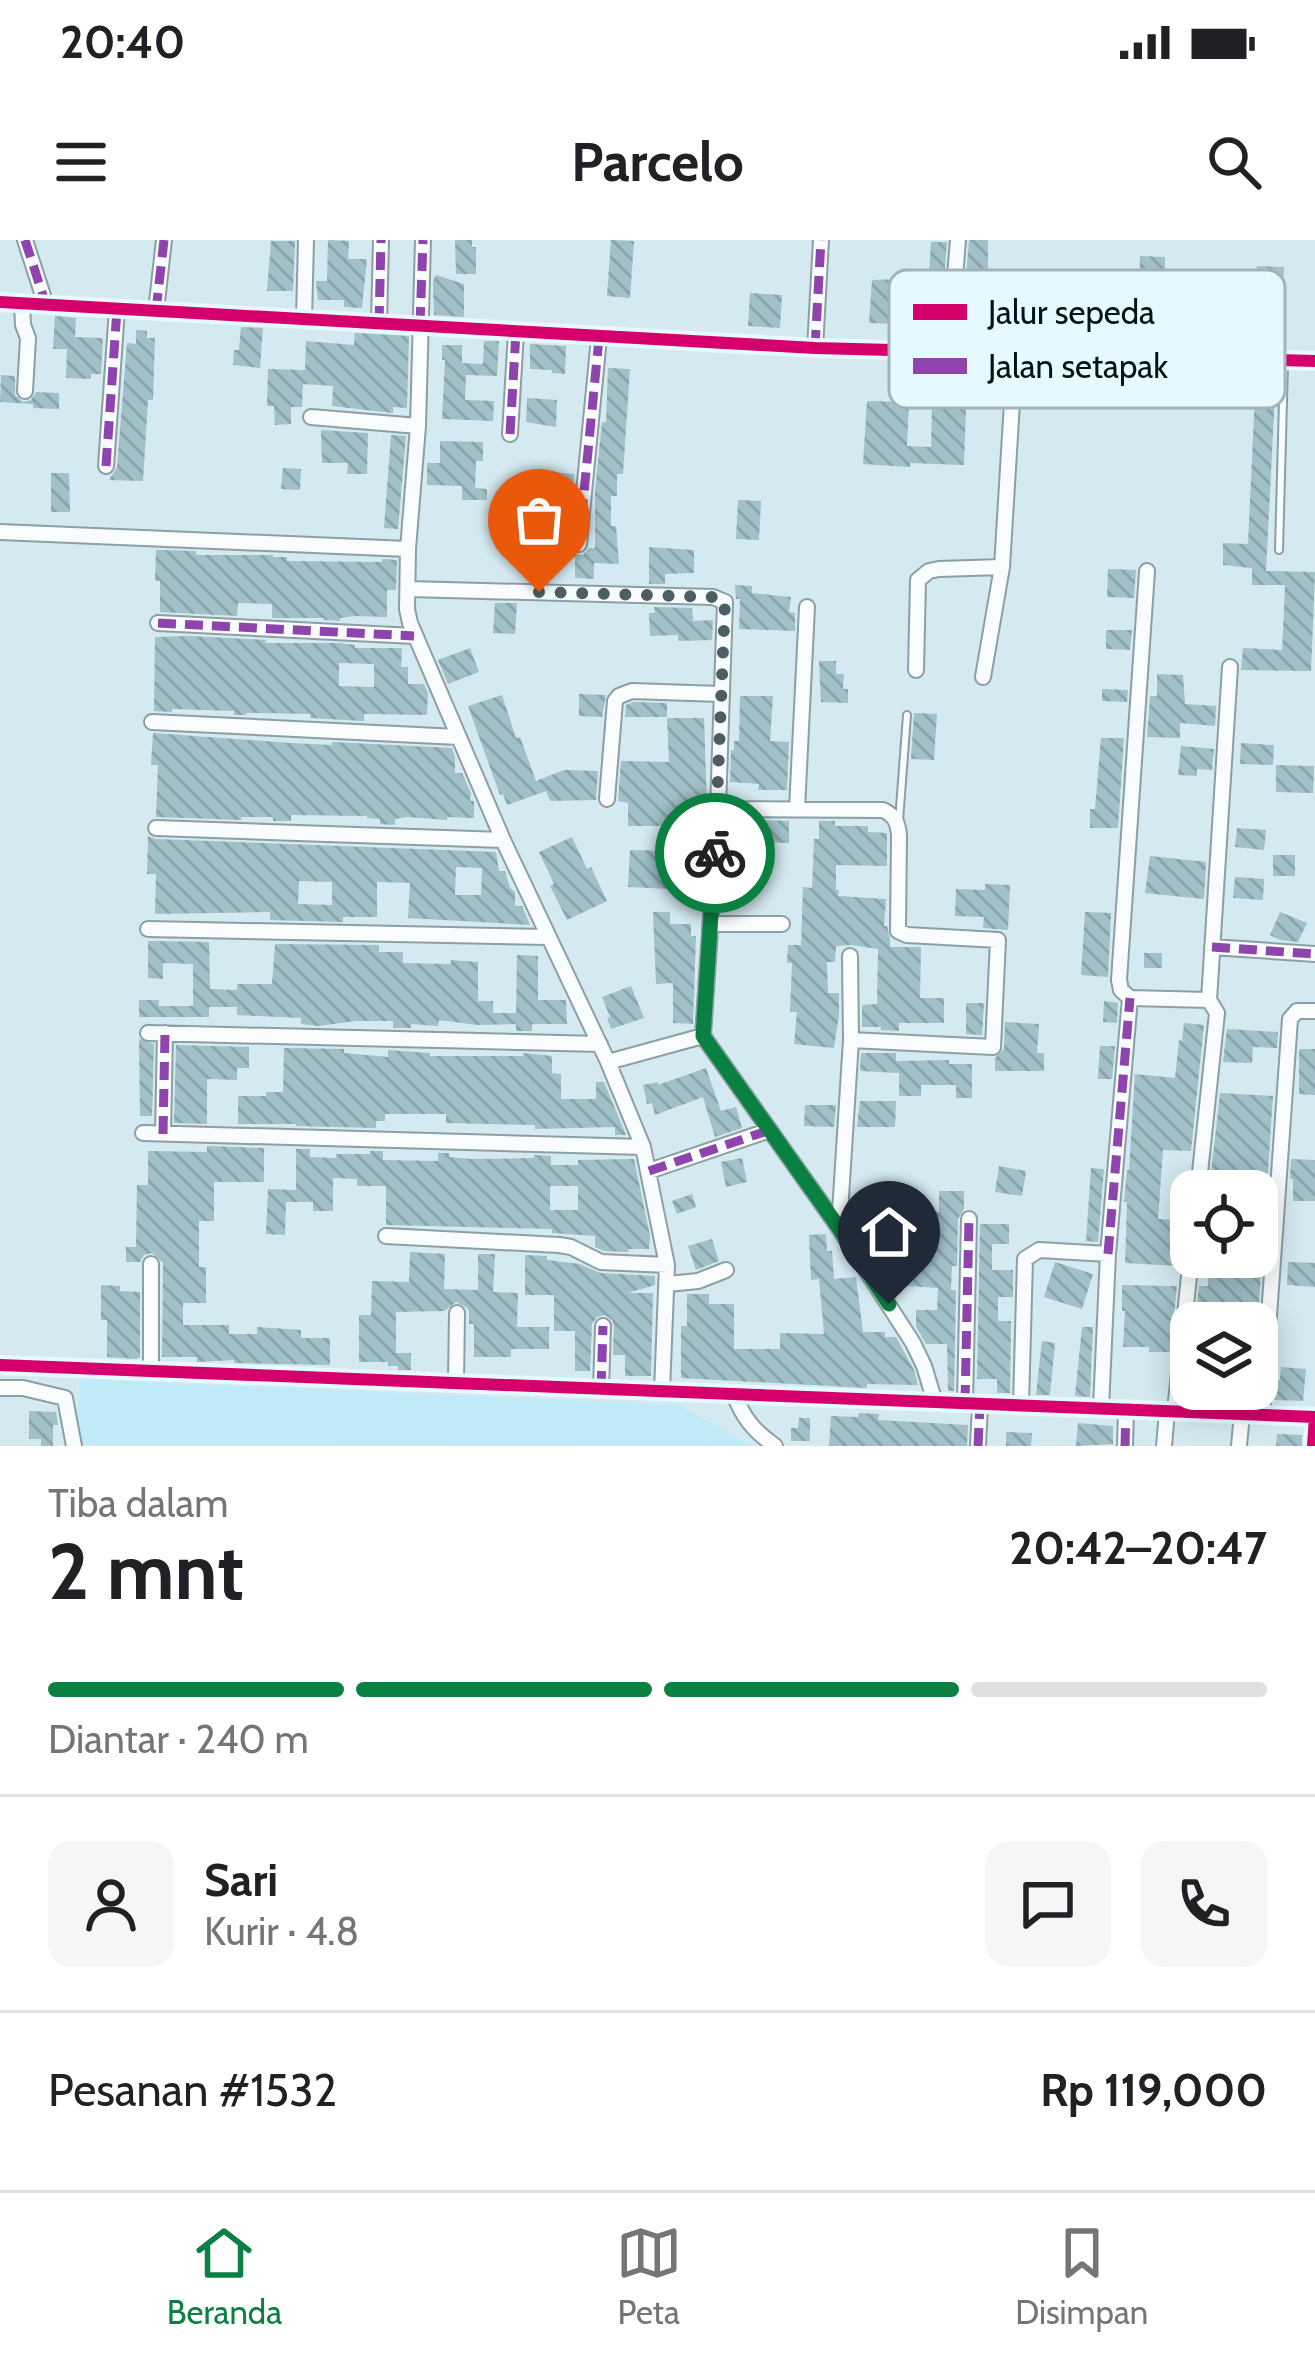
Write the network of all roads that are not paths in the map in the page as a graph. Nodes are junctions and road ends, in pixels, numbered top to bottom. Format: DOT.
graph roads {
  1 [pos="26,240"];
  2 [pos="164,240"];
  3 [pos="306,240"];
  4 [pos="381,240"];
  5 [pos="423,240"];
  6 [pos="821,240"];
  7 [pos="956,240"];
  8 [pos="954,270"];
  9 [pos="0,302"];
  10 [pos="33,304"];
  11 [pos="117,309"];
  12 [pos="156,310"];
  13 [pos="304,319"];
  14 [pos="379,324"];
  15 [pos="420,326"];
  16 [pos="516,332"];
  17 [pos="599,338"];
  18 [pos="814,348"];
  19 [pos="889,350"];
  20 [pos="1285,360"];
  21 [pos="1315,361"];
  22 [pos="25,391"];
  23 [pos="1012,408"];
  24 [pos="1283,408"];
  25 [pos="311,417"];
  26 [pos="418,426"];
  27 [pos="510,434"];
  28 [pos="106,466"];
  29 [pos="0,532"];
  30 [pos="579,544"];
  31 [pos="408,549"];
  32 [pos="1279,550"];
  33 [pos="1002,567"];
  34 [pos="1147,571"];
  35 [pos="409,589"];
  36 [pos="807,608"];
  37 [pos="158,623"];
  38 [pos="414,636"];
  39 [pos="1230,667"];
  40 [pos="916,670"];
  41 [pos="983,677"];
  42 [pos="721,694"];
  43 [pos="907,715"];
  44 [pos="152,722"];
  45 [pos="458,737"];
  46 [pos="607,799"];
  47 [pos="718,809"];
  48 [pos="797,809"];
  49 [pos="898,825"];
  50 [pos="156,828"];
  51 [pos="503,840"];
  52 [pos="710,924"];
  53 [pos="782,924"];
  54 [pos="148,928"];
  55 [pos="547,938"];
  56 [pos="1212,947"];
  57 [pos="1315,954"];
  58 [pos="850,956"];
  59 [pos="1130,998"];
  60 [pos="1209,1000"];
  61 [pos="1315,1011"];
  62 [pos="148,1033"];
  63 [pos="166,1033"];
  64 [pos="703,1036"];
  65 [pos="851,1040"];
  66 [pos="600,1044"];
  67 [pos="608,1062"];
  68 [pos="770,1130"];
  69 [pos="143,1133"];
  70 [pos="163,1134"];
  71 [pos="644,1147"];
  72 [pos="1200,1170"];
  73 [pos="649,1171"];
  74 [pos="969,1219"];
  75 [pos="839,1228"];
  76 [pos="386,1236"];
  77 [pos="1108,1254"];
  78 [pos="151,1264"];
  79 [pos="667,1264"];
  80 [pos="725,1270"];
  81 [pos="1188,1278"];
  82 [pos="668,1285"];
  83 [pos="457,1313"];
  84 [pos="603,1327"];
  85 [pos="0,1365"];
  86 [pos="151,1371"];
  87 [pos="456,1383"];
  88 [pos="0,1388"];
  89 [pos="601,1389"];
  90 [pos="662,1391"];
  91 [pos="734,1394"];
  92 [pos="935,1402"];
  93 [pos="972,1403"];
  94 [pos="1021,1405"];
  95 [pos="1101,1408"];
  96 [pos="1126,1409"];
  97 [pos="1171,1411"];
  98 [pos="1242,1414"];
  99 [pos="1262,1415"];
  100 [pos="74,1446"];
  101 [pos="776,1446"];
  102 [pos="978,1446"];
  103 [pos="1125,1446"];
  104 [pos="1164,1446"];
  105 [pos="1240,1446"];
  106 [pos="1313,1446"];
  1 -- 10 [label="street"];
  2 -- 12 [label="street"];
  3 -- 13 [label="street"];
  4 -- 14 [label="street"];
  5 -- 15 [label="street"];
  6 -- 18 [label="street"];
  7 -- 8 [label="street"];
  9 -- 10 [label="street"];
  10 -- 11 [label="street"];
  10 -- 22 [label="street"];
  11 -- 12 [label="street"];
  11 -- 28 [label="street"];
  12 -- 13 [label="street"];
  13 -- 14 [label="street"];
  14 -- 15 [label="street"];
  15 -- 16 [label="street"];
  15 -- 26 [label="street"];
  16 -- 17 [label="street"];
  16 -- 27 [label="street"];
  17 -- 18 [label="street"];
  17 -- 30 [label="street"];
  18 -- 19 [label="street"];
  20 -- 21 [label="street"];
  23 -- 33 [label="street"];
  24 -- 32 [label="lane"];
  25 -- 26 [label="street"];
  26 -- 31 [label="street"];
  29 -- 31 [label="street"];
  31 -- 35 [label="street"];
  33 -- 40 [label="street"];
  33 -- 41 [label="street"];
  34 -- 59 [label="street"];
  35 -- 38 [label="street"];
  35 -- 42 [label="street"];
  36 -- 48 [label="street"];
  37 -- 38 [label="street"];
  38 -- 45 [label="street"];
  39 -- 56 [label="street"];
  42 -- 46 [label="street"];
  42 -- 47 [label="street"];
  43 -- 49 [label="lane"];
  44 -- 45 [label="street"];
  45 -- 51 [label="street"];
  47 -- 48 [label="street"];
  47 -- 52 [label="street"];
  48 -- 49 [label="street"];
  49 -- 65 [label="street"];
  50 -- 51 [label="street"];
  51 -- 55 [label="street"];
  52 -- 53 [label="street"];
  52 -- 64 [label="street"];
  54 -- 55 [label="street"];
  55 -- 66 [label="street"];
  56 -- 57 [label="street"];
  56 -- 60 [label="street"];
  58 -- 65 [label="street"];
  59 -- 60 [label="street"];
  59 -- 77 [label="street"];
  60 -- 72 [label="street"];
  61 -- 99 [label="street"];
  62 -- 63 [label="street"];
  63 -- 66 [label="street"];
  63 -- 70 [label="street"];
  64 -- 67 [label="street"];
  64 -- 68 [label="street"];
  65 -- 75 [label="street"];
  66 -- 67 [label="street"];
  67 -- 71 [label="street"];
  68 -- 73 [label="street"];
  68 -- 75 [label="street"];
  69 -- 70 [label="street"];
  70 -- 71 [label="street"];
  71 -- 73 [label="street"];
  73 -- 79 [label="street"];
  74 -- 93 [label="street"];
  75 -- 92 [label="street"];
  76 -- 79 [label="street"];
  77 -- 94 [label="street"];
  77 -- 95 [label="street"];
  78 -- 86 [label="street"];
  79 -- 82 [label="street"];
  80 -- 82 [label="street"];
  81 -- 97 [label="street"];
  82 -- 90 [label="street"];
  83 -- 87 [label="street"];
  84 -- 89 [label="street"];
  85 -- 86 [label="street"];
  86 -- 87 [label="street"];
  87 -- 89 [label="street"];
  88 -- 100 [label="street"];
  89 -- 90 [label="street"];
  90 -- 91 [label="street"];
  91 -- 92 [label="street"];
  91 -- 101 [label="street"];
  92 -- 93 [label="street"];
  93 -- 94 [label="street"];
  93 -- 102 [label="street"];
  94 -- 95 [label="street"];
  95 -- 96 [label="street"];
  96 -- 97 [label="street"];
  96 -- 103 [label="street"];
  97 -- 98 [label="street"];
  97 -- 104 [label="street"];
  98 -- 99 [label="street"];
  98 -- 105 [label="street"];
  99 -- 106 [label="street"];
}
